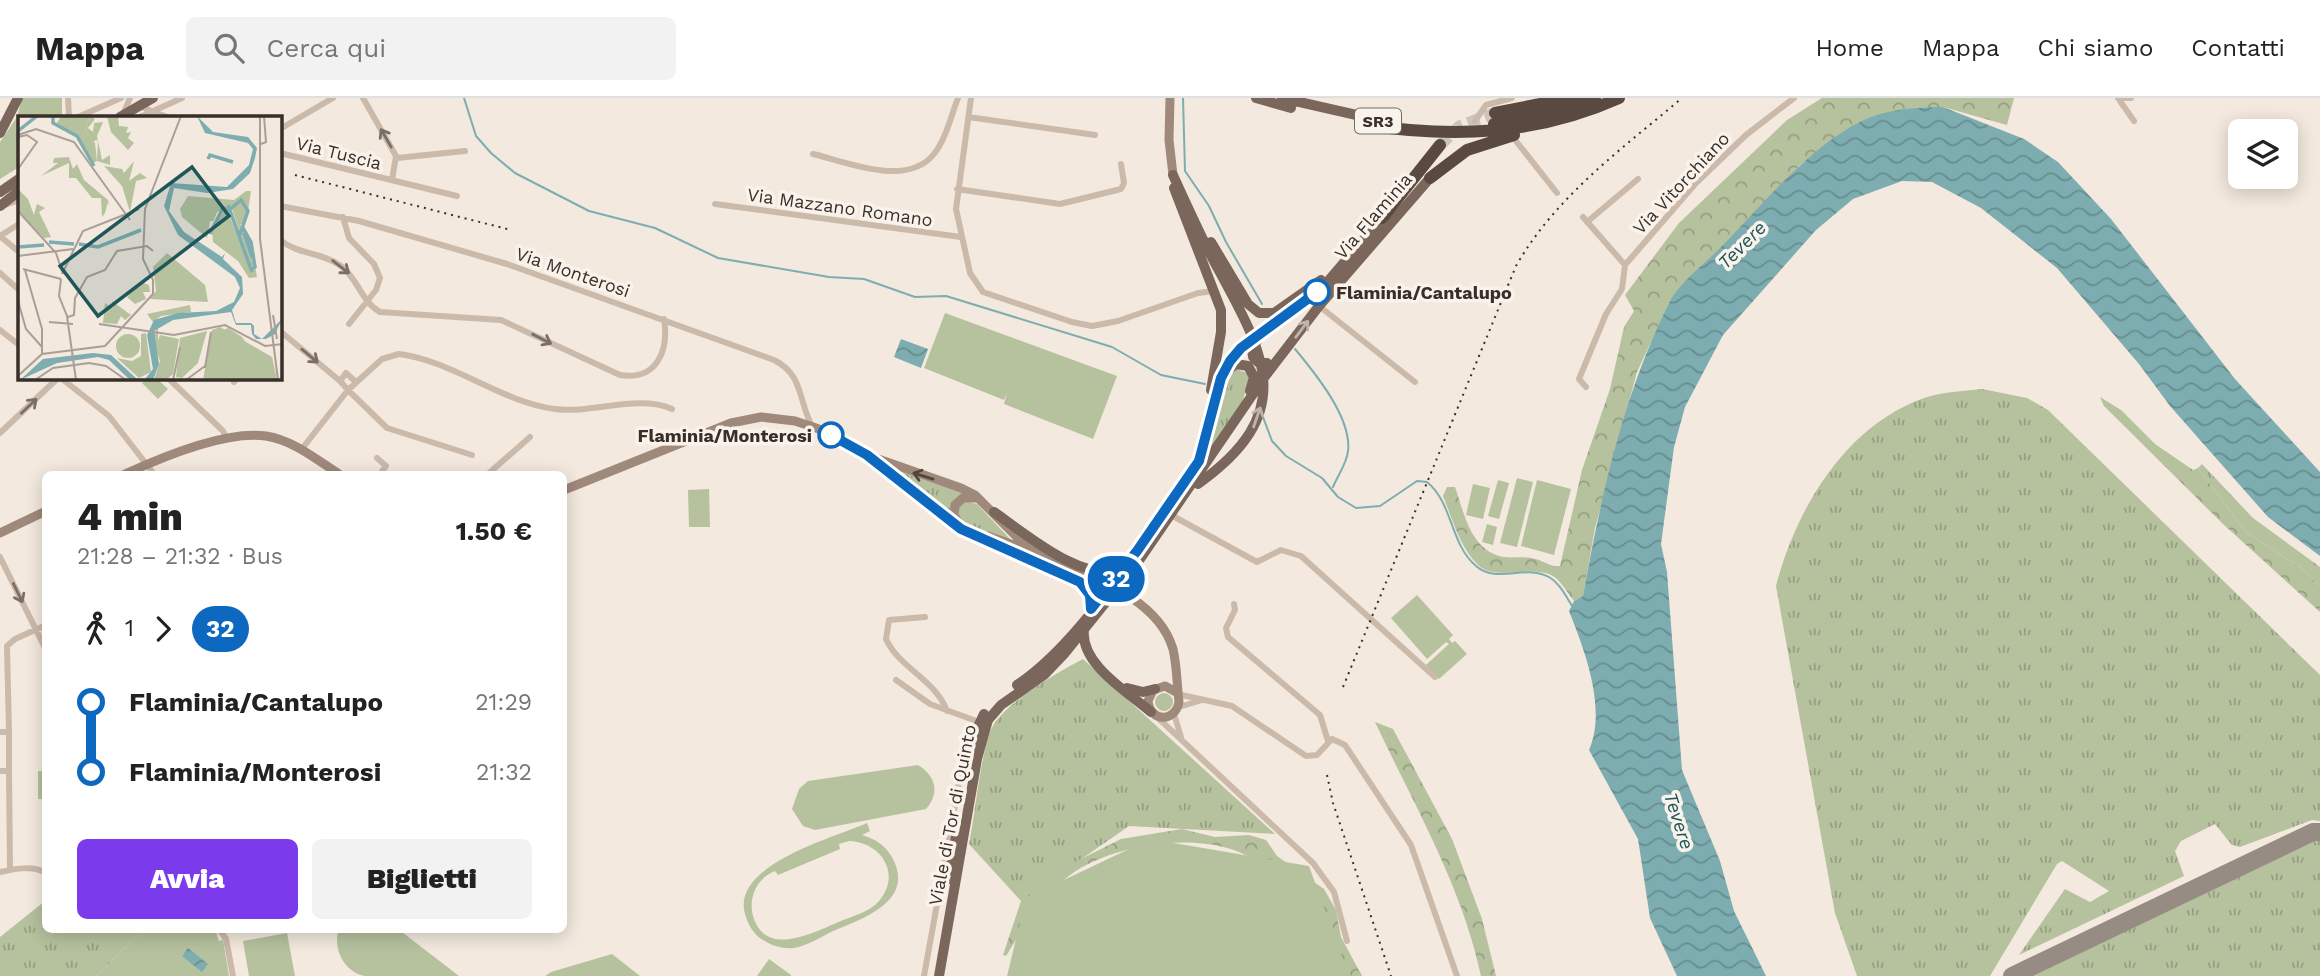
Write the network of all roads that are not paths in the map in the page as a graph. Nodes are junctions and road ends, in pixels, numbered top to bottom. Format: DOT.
graph roads {
  1 [pos="10,98"];
  2 [pos="18,98"];
  3 [pos="68,98"];
  4 [pos="121,98"];
  5 [pos="130,98"];
  6 [pos="153,98"];
  7 [pos="181,98"];
  8 [pos="333,98"];
  9 [pos="363,98"];
  10 [pos="958,98"];
  11 [pos="971,98"];
  12 [pos="1170,98"];
  13 [pos="1256,98"];
  14 [pos="1282,98"];
  15 [pos="1512,98"];
  16 [pos="1570,98"];
  17 [pos="1595,98"];
  18 [pos="1619,98"];
  19 [pos="1794,98"];
  20 [pos="2119,98"];
  21 [pos="2131,98"];
  22 [pos="139,112"];
  23 [pos="154,112"];
  24 [pos="1495,113"];
  25 [pos="69,116"];
  26 [pos="80,116"];
  27 [pos="121,116"];
  28 [pos="164,116"];
  29 [pos="968,117"];
  30 [pos="0,118"];
  31 [pos="2134,121"];
  32 [pos="1476,124"];
  33 [pos="1544,124"];
  34 [pos="1366,125"];
  35 [pos="282,128"];
  36 [pos="0,133"];
  37 [pos="1095,135"];
  38 [pos="1512,136"];
  39 [pos="1440,145"];
  40 [pos="465,152"];
  41 [pos="282,153"];
  42 [pos="813,154"];
  43 [pos="397,158"];
  44 [pos="1121,164"];
  45 [pos="1173,175"];
  46 [pos="18,178"];
  47 [pos="1430,178"];
  48 [pos="18,179"];
  49 [pos="1638,179"];
  50 [pos="392,180"];
  51 [pos="0,184"];
  52 [pos="957,189"];
  53 [pos="0,192"];
  54 [pos="18,192"];
  55 [pos="1557,193"];
  56 [pos="457,196"];
  57 [pos="1184,199"];
  58 [pos="18,200"];
  59 [pos="715,204"];
  60 [pos="282,206"];
  61 [pos="0,207"];
  62 [pos="343,217"];
  63 [pos="1382,218"];
  64 [pos="18,225"];
  65 [pos="0,236"];
  66 [pos="961,237"];
  67 [pos="282,241"];
  68 [pos="18,251"];
  69 [pos="1344,265"];
  70 [pos="1625,265"];
  71 [pos="0,273"];
  72 [pos="18,289"];
  73 [pos="1214,291"];
  74 [pos="367,302"];
  75 [pos="1248,304"];
  76 [pos="1319,306"];
  77 [pos="664,319"];
  78 [pos="349,324"];
  79 [pos="1267,329"];
  80 [pos="0,330"];
  81 [pos="282,333"];
  82 [pos="18,344"];
  83 [pos="1283,354"];
  84 [pos="1221,378"];
  85 [pos="58,380"];
  86 [pos="63,380"];
  87 [pos="170,380"];
  88 [pos="340,381"];
  89 [pos="356,382"];
  90 [pos="1415,382"];
  91 [pos="1587,387"];
  92 [pos="348,390"];
  93 [pos="1246,403"];
  94 [pos="672,409"];
  95 [pos="1210,422"];
  96 [pos="812,426"];
  97 [pos="0,433"];
  98 [pos="530,437"];
  99 [pos="227,439"];
  100 [pos="301,450"];
  101 [pos="472,455"];
  102 [pos="867,455"];
  103 [pos="377,458"];
  104 [pos="148,464"];
  105 [pos="132,471"];
  106 [pos="152,471"];
  107 [pos="334,471"];
  108 [pos="382,471"];
  109 [pos="491,471"];
  110 [pos="567,489"];
  111 [pos="1187,492"];
  112 [pos="978,498"];
  113 [pos="994,512"];
  114 [pos="42,513"];
  115 [pos="1171,515"];
  116 [pos="964,530"];
  117 [pos="0,533"];
  118 [pos="1044,556"];
  119 [pos="0,557"];
  120 [pos="1130,560"];
  121 [pos="1234,604"];
  122 [pos="1091,609"];
  123 [pos="925,617"];
  124 [pos="42,627"];
  125 [pos="36,629"];
  126 [pos="1084,630"];
  127 [pos="42,642"];
  128 [pos="1064,654"];
  129 [pos="1093,660"];
  130 [pos="1175,668"];
  131 [pos="1436,677"];
  132 [pos="896,680"];
  133 [pos="1122,686"];
  134 [pos="1157,688"];
  135 [pos="1177,693"];
  136 [pos="1208,699"];
  137 [pos="947,711"];
  138 [pos="1176,711"];
  139 [pos="1153,714"];
  140 [pos="979,722"];
  141 [pos="0,732"];
  142 [pos="9,732"];
  143 [pos="1328,741"];
  144 [pos="1188,747"];
  145 [pos="0,771"];
  146 [pos="9,771"];
  147 [pos="947,864"];
  148 [pos="10,870"];
  149 [pos="42,871"];
  150 [pos="0,872"];
  151 [pos="222,933"];
  152 [pos="1347,942"];
  153 [pos="233,976"];
  154 [pos="924,976"];
  155 [pos="932,976"];
  156 [pos="939,976"];
  157 [pos="1457,976"];
  1 -- 30 [label="main road"];
  2 -- 36 [label="main road"];
  3 -- 25 [label="street"];
  4 -- 26 [label="street"];
  5 -- 27 [label="street"];
  6 -- 22 [label="main road"];
  7 -- 23 [label="street"];
  8 -- 35 [label="street"];
  43 -- 9 [label="street, one-way"];
  10 -- 42 [label="street"];
  11 -- 29 [label="street"];
  12 -- 45 [label="street"];
  13 -- 34 [label="main road, SR3"];
  14 -- 32 [label="main road, SR3"];
  15 -- 32 [label="street"];
  16 -- 24 [label="highway"];
  17 -- 32 [label="highway, SR3"];
  18 -- 33 [label="highway, SR3"];
  19 -- 70 [label="street, Via Vitorchiano"];
  20 -- 21 [label="street"];
  20 -- 31 [label="street"];
  22 -- 23 [label="street"];
  23 -- 28 [label="street"];
  29 -- 37 [label="street"];
  29 -- 52 [label="street"];
  33 -- 34 [label="highway, SR3"];
  33 -- 38 [label="highway"];
  38 -- 47 [label="highway"];
  38 -- 55 [label="street"];
  39 -- 63 [label="highway"];
  40 -- 43 [label="street"];
  41 -- 50 [label="street, Via Tuscia"];
  43 -- 50 [label="street"];
  44 -- 52 [label="street"];
  45 -- 57 [label="main road"];
  45 -- 73 [label="main road"];
  46 -- 51 [label="street"];
  47 -- 76 [label="main road, Via Flaminia"];
  48 -- 53 [label="main road"];
  49 -- 70 [label="street"];
  50 -- 56 [label="street, Via Tuscia"];
  52 -- 66 [label="street"];
  54 -- 61 [label="main road"];
  57 -- 75 [label="main road"];
  111 -- 57 [label="main road, one-way"];
  58 -- 61 [label="street"];
  59 -- 66 [label="street, Via Mazzano Romano"];
  60 -- 62 [label="street, Via Monterosi"];
  62 -- 74 [label="street"];
  62 -- 77 [label="street, Via Monterosi"];
  63 -- 69 [label="main road, Via Flaminia"];
  64 -- 65 [label="street"];
  65 -- 68 [label="street"];
  66 -- 73 [label="street"];
  67 -- 74 [label="street, one-way"];
  69 -- 75 [label="main road"];
  69 -- 79 [label="main road, Via Flaminia"];
  70 -- 91 [label="street, Via Vitorchiano"];
  71 -- 72 [label="street"];
  73 -- 75 [label="main road"];
  73 -- 95 [label="main road"];
  74 -- 77 [label="street, one-way"];
  74 -- 78 [label="street"];
  83 -- 76 [label="main road, Via Flaminia, one-way"];
  76 -- 90 [label="street"];
  77 -- 96 [label="street, Via Monterosi"];
  79 -- 83 [label="main road"];
  79 -- 84 [label="main road, Via Flaminia"];
  80 -- 82 [label="street"];
  81 -- 88 [label="street, one-way"];
  83 -- 93 [label="main road, Via Flaminia"];
  84 -- 93 [label="main road"];
  84 -- 95 [label="main road, Via Flaminia"];
  97 -- 85 [label="street, one-way"];
  86 -- 104 [label="street"];
  87 -- 99 [label="street"];
  88 -- 89 [label="street"];
  88 -- 92 [label="street"];
  89 -- 92 [label="street"];
  89 -- 94 [label="street"];
  92 -- 100 [label="street"];
  92 -- 101 [label="street"];
  93 -- 111 [label="main road, Via Flaminia"];
  95 -- 120 [label="main road, Via Flaminia"];
  96 -- 102 [label="street"];
  96 -- 110 [label="street"];
  98 -- 109 [label="street"];
  99 -- 100 [label="street"];
  99 -- 104 [label="street"];
  100 -- 107 [label="street"];
  112 -- 102 [label="street, one-way"];
  102 -- 116 [label="street"];
  103 -- 108 [label="street"];
  104 -- 105 [label="street"];
  104 -- 106 [label="street"];
  111 -- 115 [label="main road, Via Flaminia"];
  112 -- 113 [label="street"];
  112 -- 116 [label="street"];
  113 -- 118 [label="street"];
  113 -- 120 [label="main road"];
  114 -- 117 [label="street"];
  115 -- 126 [label="main road, Via Flaminia"];
  115 -- 131 [label="street"];
  116 -- 118 [label="street"];
  116 -- 122 [label="main road"];
  118 -- 130 [label="street"];
  119 -- 125 [label="street, one-way"];
  120 -- 122 [label="main road, Via Flaminia"];
  121 -- 143 [label="street"];
  122 -- 140 [label="main road, Viale di Tor di Quinto"];
  123 -- 137 [label="street"];
  124 -- 125 [label="street"];
  125 -- 127 [label="street"];
  125 -- 142 [label="street"];
  126 -- 128 [label="main road, Via Flaminia"];
  126 -- 129 [label="main road"];
  128 -- 129 [label="main road"];
  128 -- 156 [label="main road, Viale di Tor di Quinto"];
  129 -- 133 [label="main road"];
  130 -- 134 [label="street"];
  130 -- 135 [label="street"];
  132 -- 137 [label="street"];
  133 -- 134 [label="main road"];
  133 -- 139 [label="main road"];
  134 -- 135 [label="street"];
  134 -- 139 [label="street"];
  135 -- 136 [label="street"];
  135 -- 138 [label="street"];
  136 -- 138 [label="street"];
  136 -- 143 [label="street"];
  137 -- 140 [label="street"];
  138 -- 139 [label="street"];
  138 -- 144 [label="street"];
  139 -- 144 [label="street"];
  140 -- 147 [label="main road, Viale di Tor di Quinto"];
  141 -- 142 [label="street"];
  142 -- 146 [label="street"];
  143 -- 157 [label="street"];
  144 -- 152 [label="street"];
  145 -- 146 [label="street"];
  146 -- 148 [label="street"];
  147 -- 154 [label="street, Viale di Tor di Quinto"];
  147 -- 155 [label="main road, Viale di Tor di Quinto"];
  148 -- 149 [label="street"];
  148 -- 150 [label="street"];
  151 -- 153 [label="street"];
}
